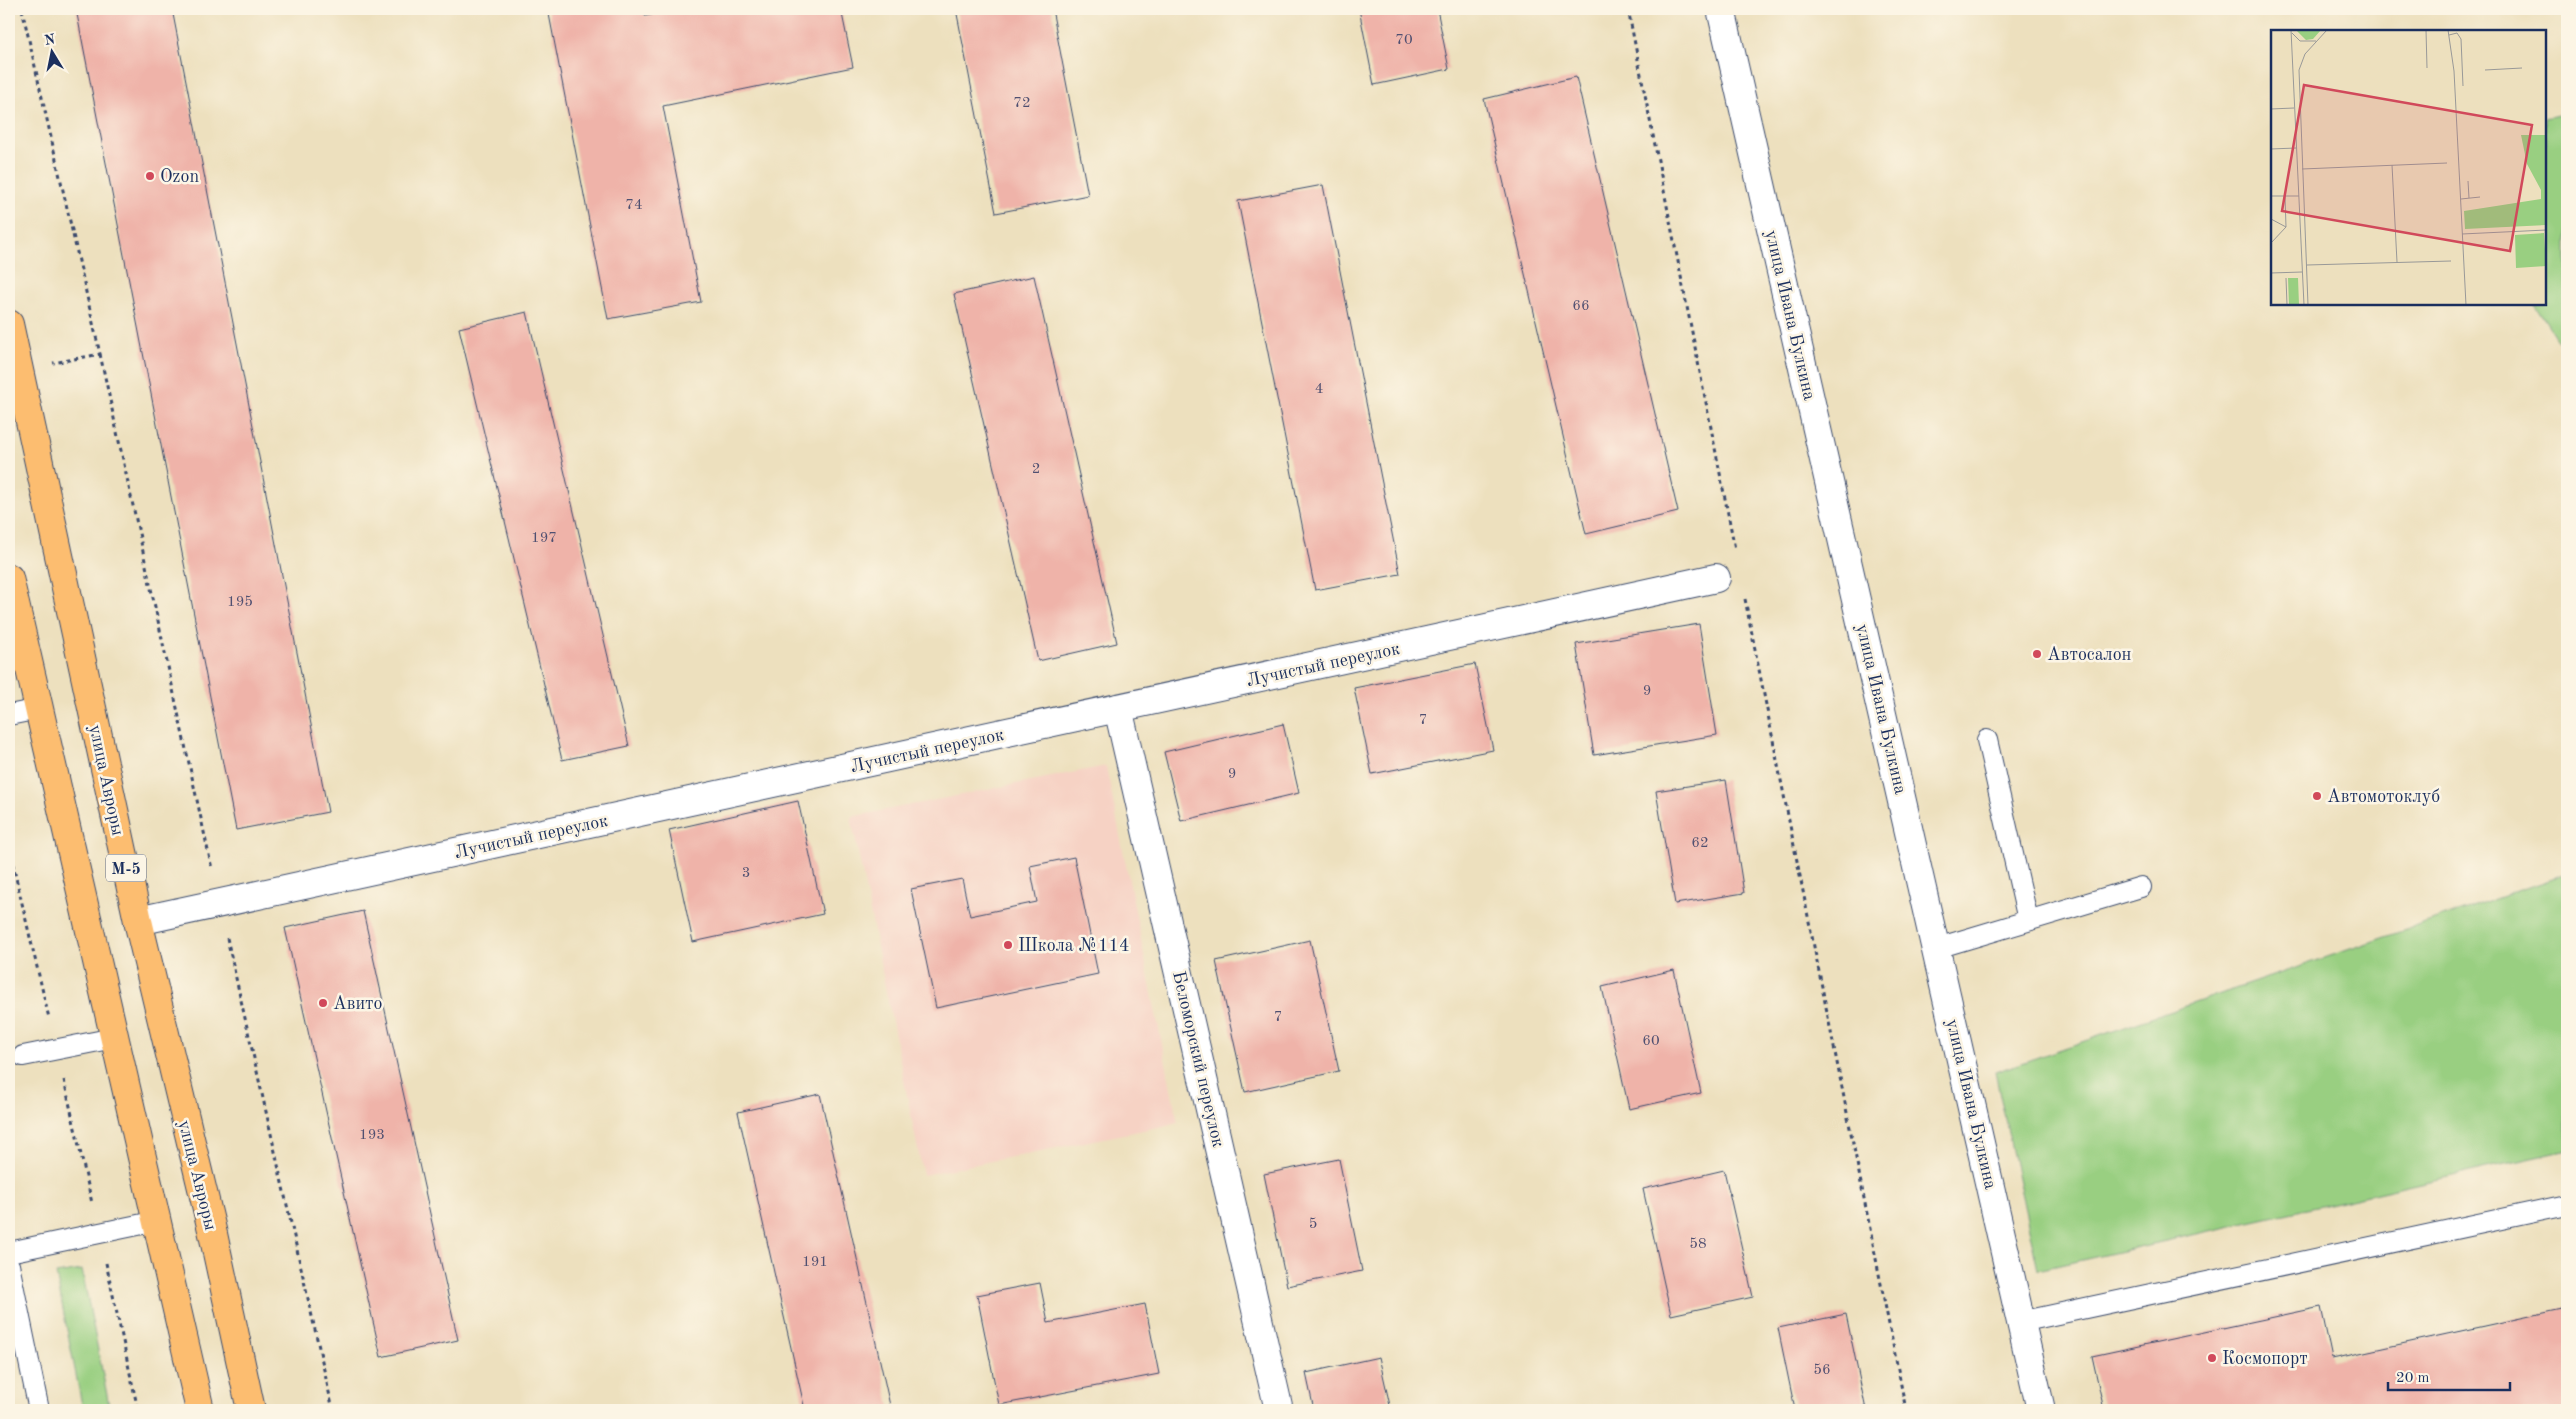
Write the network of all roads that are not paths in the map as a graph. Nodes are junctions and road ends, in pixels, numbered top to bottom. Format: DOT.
graph roads {
  1 [pos="1721,9"];
  2 [pos="9,324"];
  3 [pos="9,578"];
  4 [pos="1716,578"];
  5 [pos="1118,708"];
  6 [pos="38,709"];
  7 [pos="9,715"];
  8 [pos="1987,740"];
  9 [pos="2141,887"];
  10 [pos="2028,920"];
  11 [pos="138,921"];
  12 [pos="1937,948"];
  13 [pos="114,1038"];
  14 [pos="23,1056"];
  15 [pos="2567,1205"];
  16 [pos="157,1220"];
  17 [pos="9,1252"];
  18 [pos="9,1265"];
  19 [pos="2020,1322"];
  20 [pos="39,1410"];
  21 [pos="200,1410"];
  22 [pos="252,1410"];
  23 [pos="1279,1410"];
  24 [pos="2041,1410"];
  1 -- 12 [label="street, улица Ивана Булкина"];
  2 -- 11 [label="main road, улица Авроры / М-5"];
  3 -- 6 [label="main road"];
  4 -- 5 [label="street, Лучистый переулок"];
  5 -- 11 [label="street, Лучистый переулок"];
  5 -- 23 [label="street, Беломорский переулок"];
  6 -- 7 [label="lane"];
  6 -- 13 [label="main road"];
  8 -- 10 [label="lane"];
  9 -- 10 [label="lane"];
  10 -- 12 [label="lane"];
  11 -- 22 [label="main road, улица Авроры / М-5"];
  12 -- 19 [label="street, улица Ивана Булкина"];
  13 -- 14 [label="lane"];
  13 -- 16 [label="main road"];
  15 -- 19 [label="lane"];
  16 -- 17 [label="lane"];
  16 -- 21 [label="main road"];
  18 -- 20 [label="lane"];
  19 -- 24 [label="street, улица Ивана Булкина"];
}
